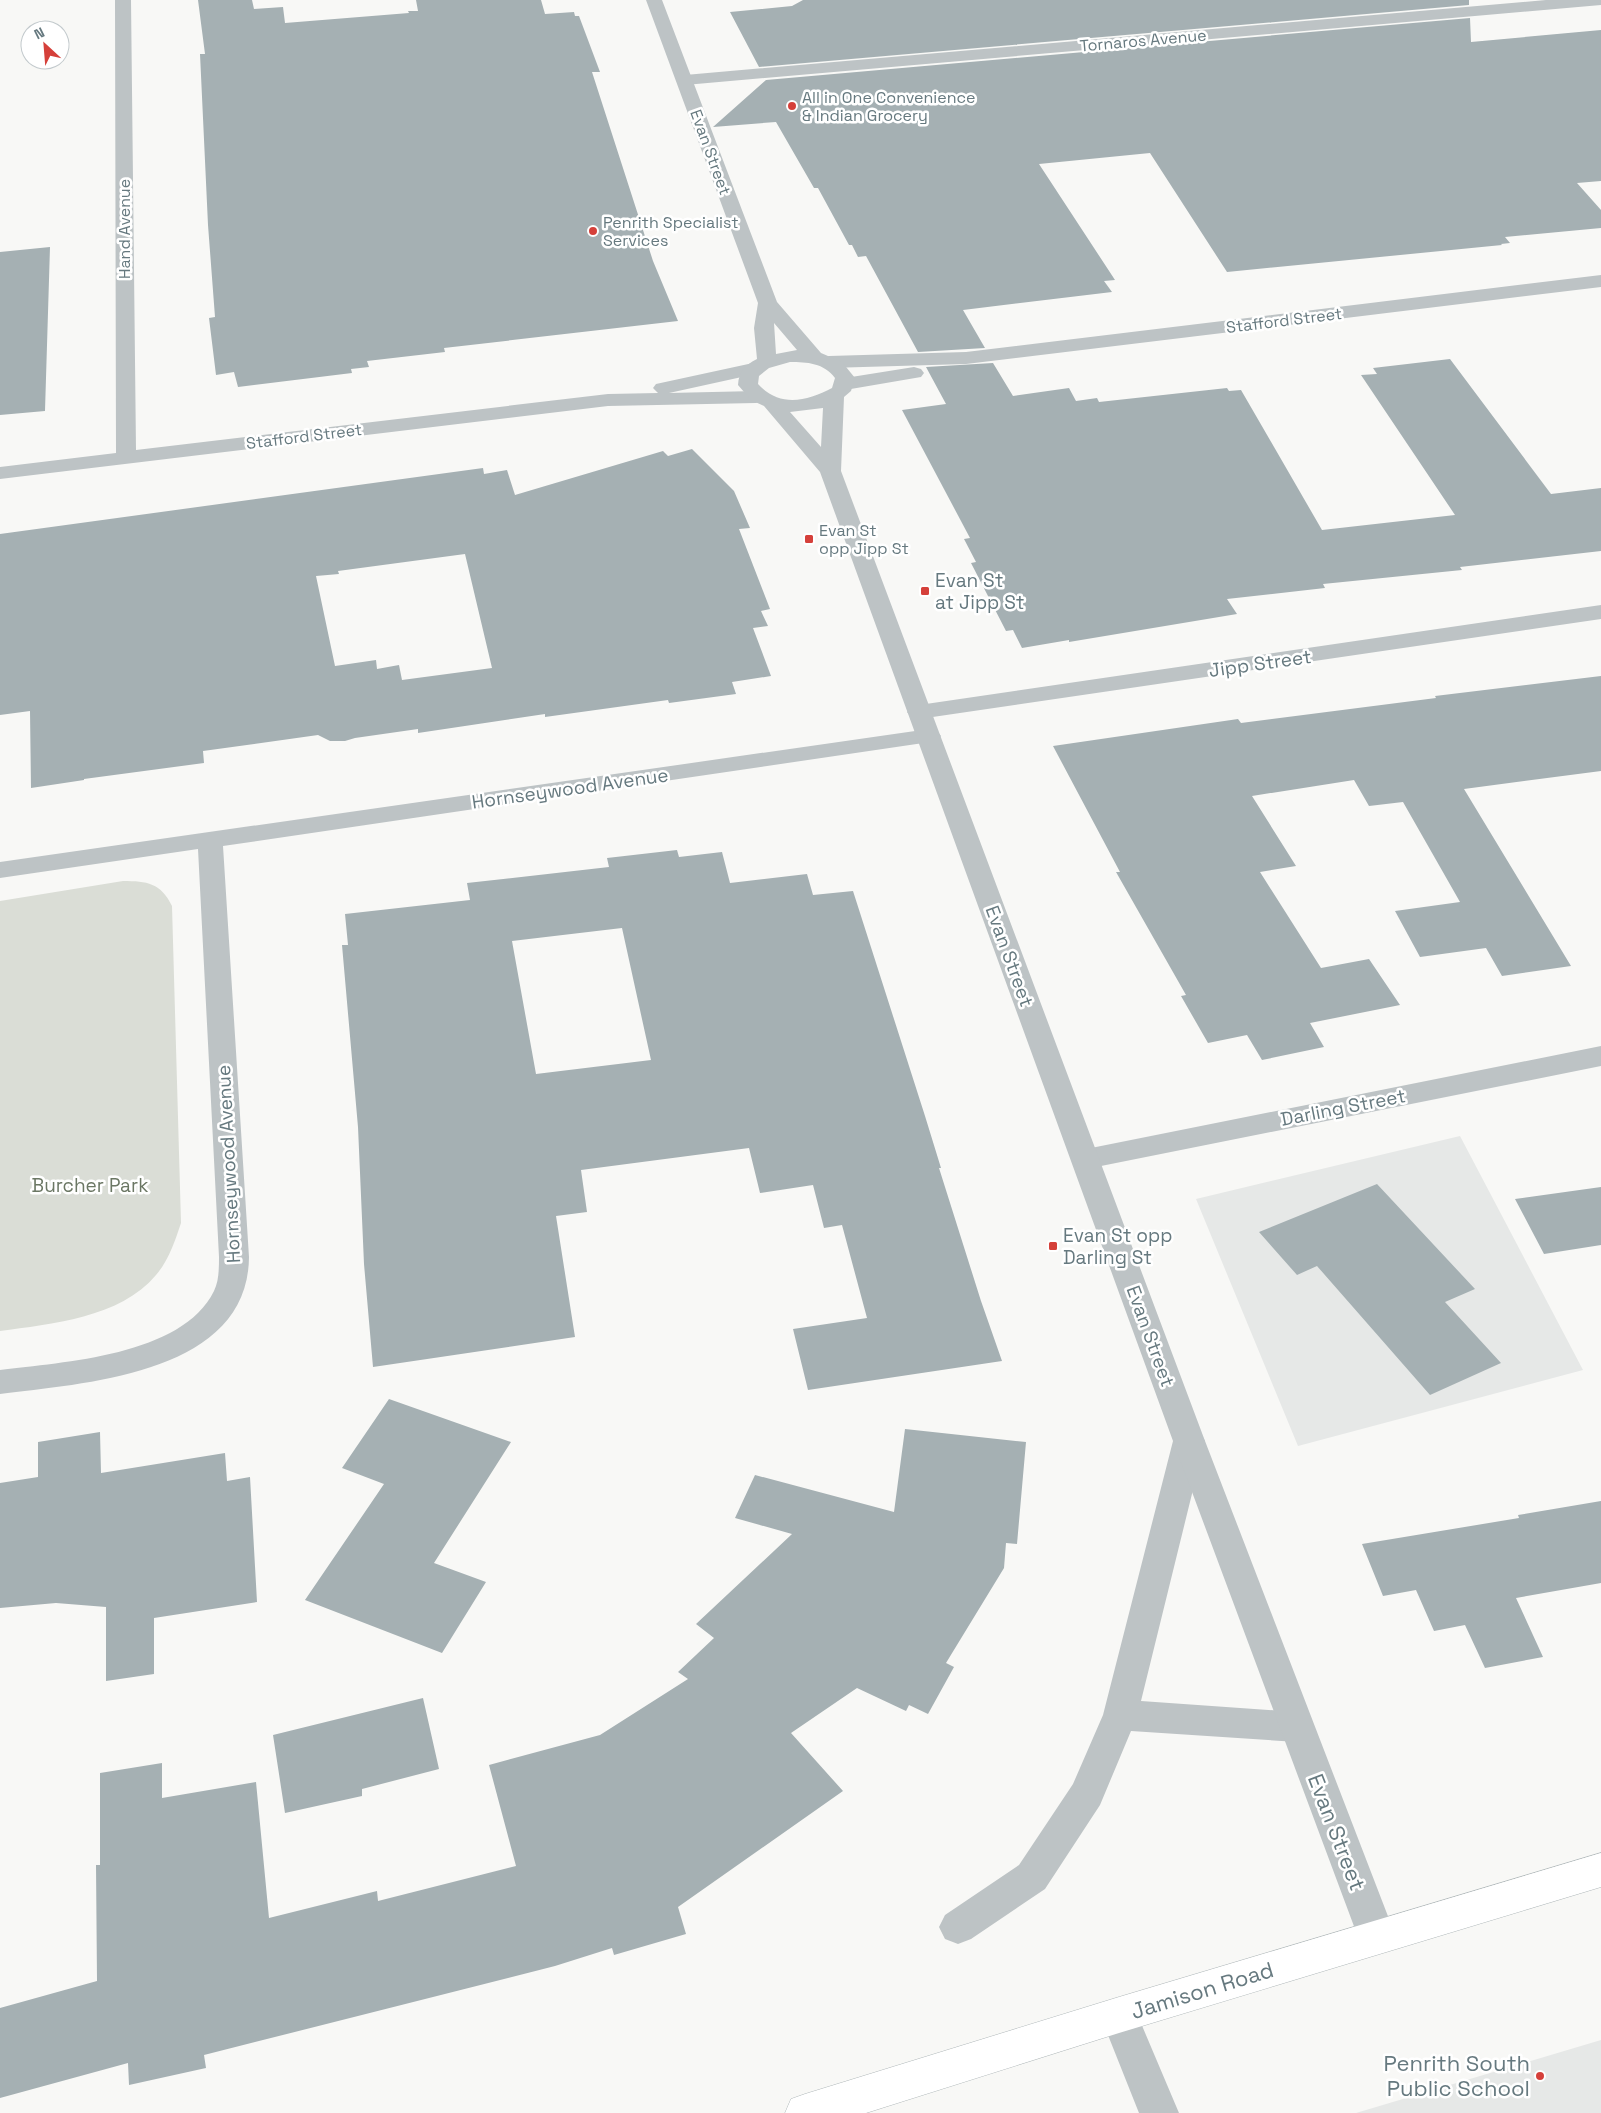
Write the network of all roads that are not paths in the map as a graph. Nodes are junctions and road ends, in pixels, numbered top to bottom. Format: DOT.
graph roads {
  1 [pos="123,0"];
  2 [pos="654,0"];
  3 [pos="1601,0"];
  4 [pos="685,80"];
  5 [pos="1601,281"];
  6 [pos="768,303"];
  7 [pos="966,358"];
  8 [pos="822,360"];
  9 [pos="760,365"];
  10 [pos="839,391"];
  11 [pos="608,400"];
  12 [pos="764,400"];
  13 [pos="126,458"];
  14 [pos="830,472"];
  15 [pos="0,473"];
  16 [pos="1601,612"];
  17 [pos="924,724"];
  18 [pos="210,840"];
  19 [pos="0,870"];
  20 [pos="1601,1056"];
  21 [pos="1086,1159"];
  22 [pos="0,1382"];
  23 [pos="1189,1441"];
  24 [pos="1120,1715"];
  25 [pos="1297,1727"];
  26 [pos="1601,1870"];
  27 [pos="958,1927"];
  28 [pos="1377,1937"];
  29 [pos="1119,2015"];
  30 [pos="805,2113"];
  31 [pos="1159,2113"];
  1 -- 13 [label="street, Hand Avenue"];
  2 -- 4 [label="street, Evan Street"];
  3 -- 4 [label="street, Tornaros Avenue"];
  4 -- 6 [label="street, Evan Street"];
  5 -- 7 [label="street, Stafford Street"];
  6 -- 8 [label="street, Evan Street"];
  6 -- 9 [label="street, Evan Street"];
  7 -- 8 [label="street, Stafford Street"];
  7 -- 10 [label="street, Stafford Street"];
  8 -- 9 [label="street, Stafford Street"];
  8 -- 10 [label="street, Evan Street"];
  9 -- 11 [label="street, Stafford Street"];
  9 -- 12 [label="street, Evan Street"];
  10 -- 12 [label="street, Stafford Street"];
  10 -- 14 [label="street, Evan Street"];
  11 -- 12 [label="street, Stafford Street"];
  11 -- 13 [label="street, Stafford Street"];
  12 -- 14 [label="street, Evan Street"];
  13 -- 15 [label="street, Stafford Street"];
  14 -- 17 [label="street, Evan Street"];
  16 -- 17 [label="street, Jipp Street"];
  17 -- 18 [label="street, Hornseywood Avenue"];
  17 -- 21 [label="street, Evan Street"];
  18 -- 19 [label="street, Hornseywood Avenue"];
  18 -- 22 [label="street, Hornseywood Avenue"];
  20 -- 21 [label="street, Darling Street"];
  21 -- 23 [label="street, Evan Street"];
  23 -- 24 [label="street"];
  23 -- 25 [label="street, Evan Street"];
  24 -- 25 [label="street"];
  24 -- 27 [label="street"];
  25 -- 28 [label="street, Evan Street"];
  26 -- 28 [label="main road, Jamison Road"];
  28 -- 29 [label="main road, Jamison Road"];
  29 -- 30 [label="main road, Jamison Road"];
  29 -- 31 [label="street"];
}
